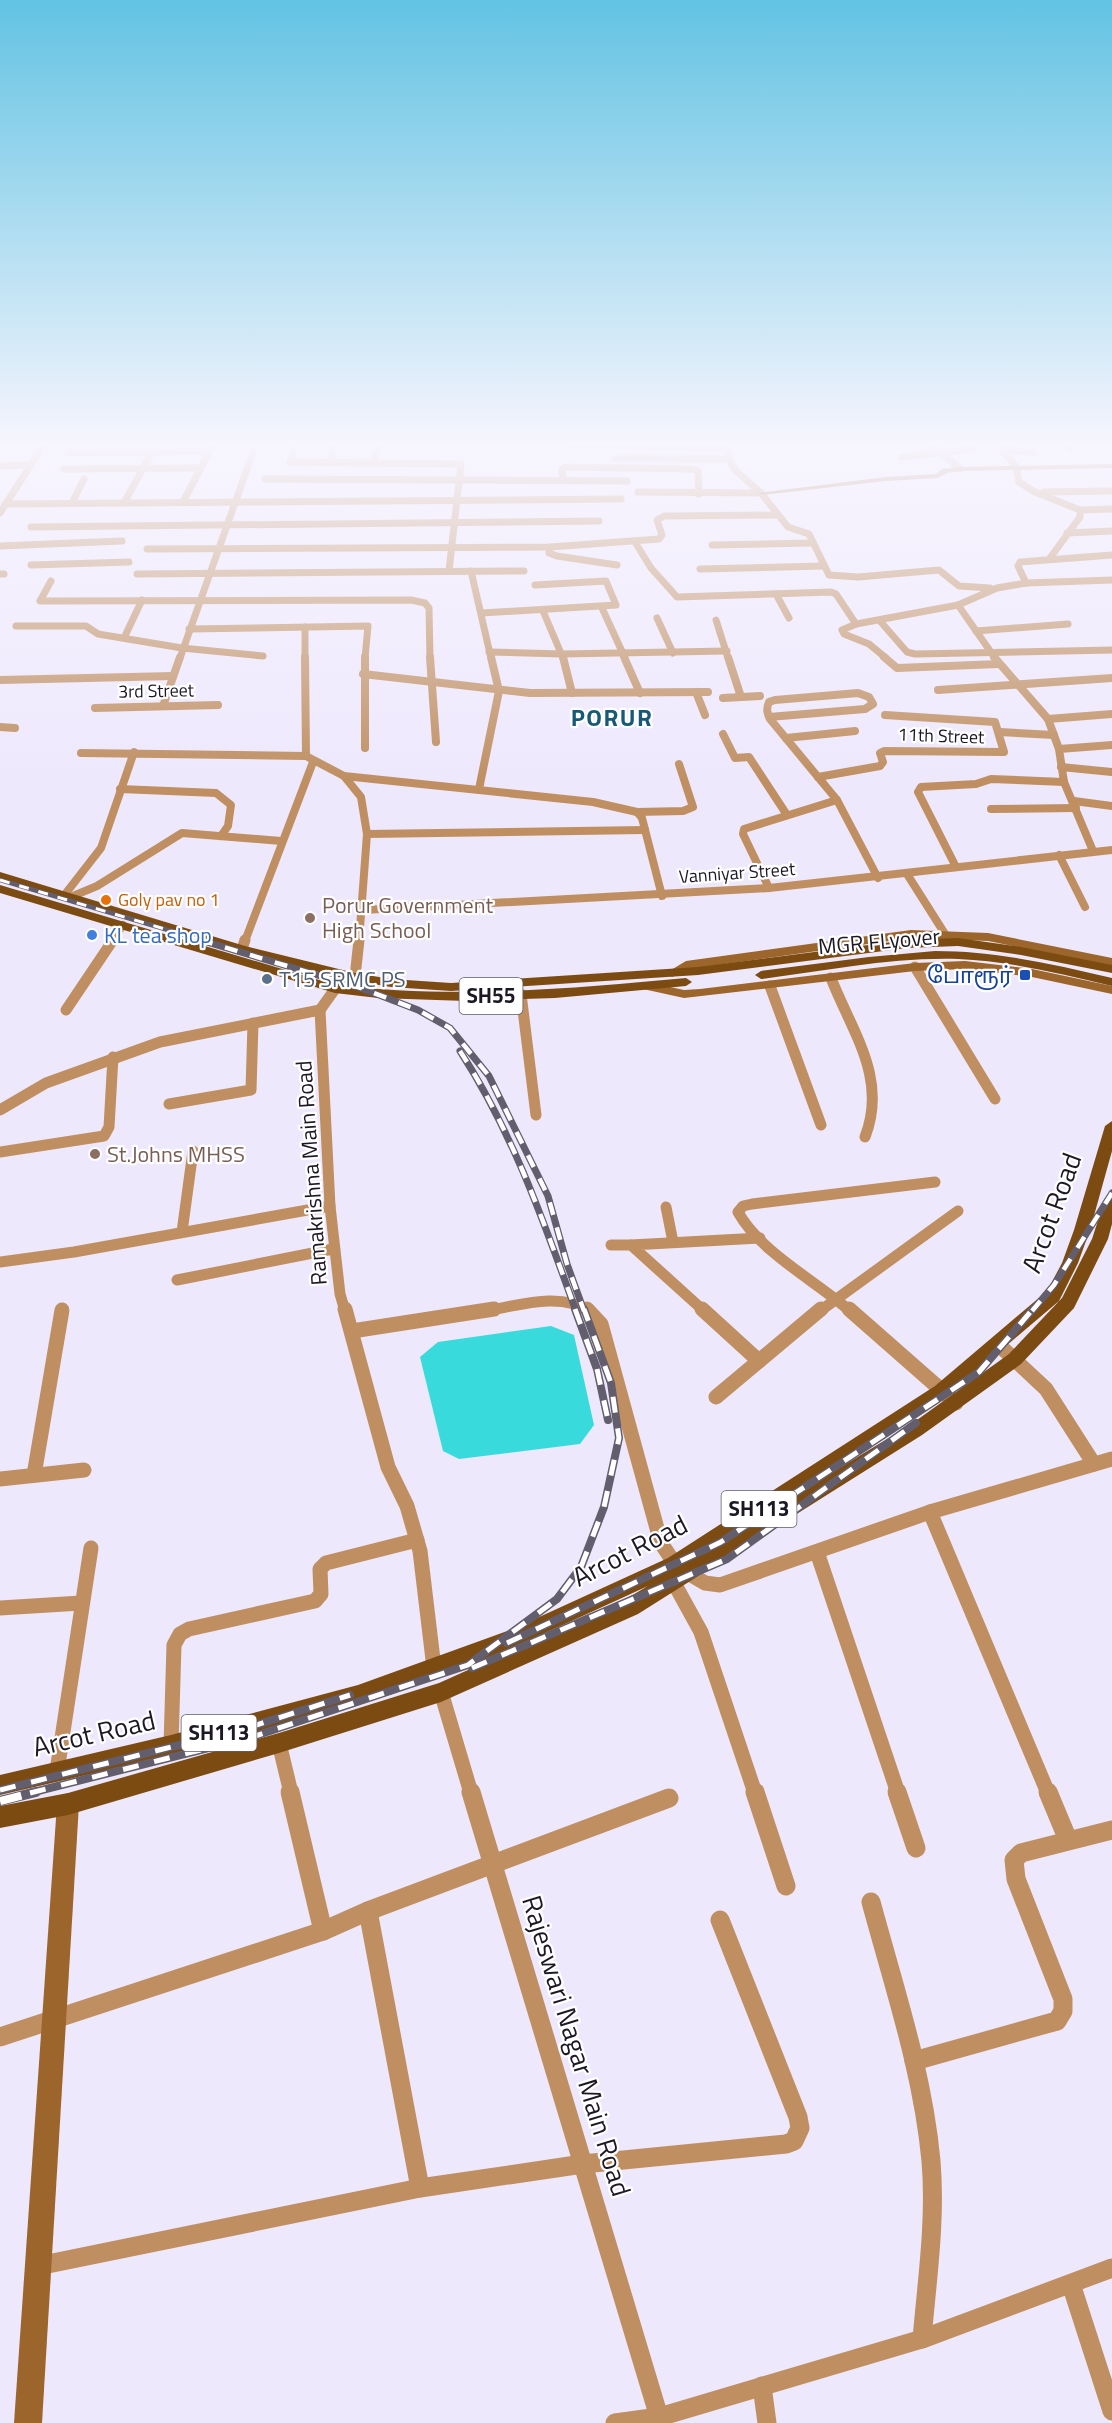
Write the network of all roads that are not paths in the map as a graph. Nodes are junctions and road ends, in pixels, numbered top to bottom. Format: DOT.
graph roads {
  1 [pos="82,554"];
  2 [pos="216,554"];
  3 [pos="450,554"];
  4 [pos="552,554"];
  5 [pos="642,554"];
  6 [pos="818,554"];
  7 [pos="1053,554"];
  8 [pos="1112,555"];
  9 [pos="1050,558"];
  10 [pos="129,562"];
  11 [pos="79,563"];
  12 [pos="31,565"];
  13 [pos="616,565"];
  14 [pos="823,566"];
  15 [pos="700,569"];
  16 [pos="449,571"];
  17 [pos="471,571"];
  18 [pos="524,571"];
  19 [pos="210,573"];
  20 [pos="137,574"];
  21 [pos="1112,580"];
  22 [pos="51,581"];
  23 [pos="1026,583"];
  24 [pos="536,585"];
  25 [pos="997,588"];
  26 [pos="776,594"];
  27 [pos="142,600"];
  28 [pos="199,600"];
  29 [pos="958,605"];
  30 [pos="602,608"];
  31 [pos="543,611"];
  32 [pos="482,613"];
  33 [pos="657,618"];
  34 [pos="789,618"];
  35 [pos="716,620"];
  36 [pos="880,621"];
  37 [pos="856,624"];
  38 [pos="1068,624"];
  39 [pos="16,626"];
  40 [pos="305,627"];
  41 [pos="189,629"];
  42 [pos="976,631"];
  43 [pos="124,638"];
  44 [pos="182,648"];
  45 [pos="1112,650"];
  46 [pos="728,651"];
  47 [pos="990,651"];
  48 [pos="489,652"];
  49 [pos="673,653"];
  50 [pos="562,654"];
  51 [pos="625,654"];
  52 [pos="263,657"];
  53 [pos="999,664"];
  54 [pos="363,674"];
  55 [pos="173,676"];
  56 [pos="1112,678"];
  57 [pos="0,680"];
  58 [pos="430,683"];
  59 [pos="1016,684"];
  60 [pos="938,690"];
  61 [pos="499,691"];
  62 [pos="696,692"];
  63 [pos="708,692"];
  64 [pos="572,693"];
  65 [pos="640,693"];
  66 [pos="759,696"];
  67 [pos="741,697"];
  68 [pos="723,698"];
  69 [pos="218,705"];
  70 [pos="163,706"];
  71 [pos="95,708"];
  72 [pos="1112,714"];
  73 [pos="705,715"];
  74 [pos="885,715"];
  75 [pos="769,717"];
  76 [pos="1048,719"];
  77 [pos="0,727"];
  78 [pos="15,728"];
  79 [pos="855,731"];
  80 [pos="1000,732"];
  81 [pos="723,734"];
  82 [pos="1054,735"];
  83 [pos="786,738"];
  84 [pos="436,742"];
  85 [pos="1112,745"];
  86 [pos="365,748"];
  87 [pos="1059,749"];
  88 [pos="134,752"];
  89 [pos="81,753"];
  90 [pos="310,759"];
  91 [pos="679,764"];
  92 [pos="1061,767"];
  93 [pos="1112,772"];
  94 [pos="344,776"];
  95 [pos="818,777"];
  96 [pos="1064,782"];
  97 [pos="120,789"];
  98 [pos="479,789"];
  99 [pos="837,800"];
  100 [pos="1075,805"];
  101 [pos="1112,806"];
  102 [pos="991,809"];
  103 [pos="637,812"];
  104 [pos="787,815"];
  105 [pos="645,830"];
  106 [pos="367,834"];
  107 [pos="221,836"];
  108 [pos="281,841"];
  109 [pos="1112,850"];
  110 [pos="1093,851"];
  111 [pos="1059,855"];
  112 [pos="957,867"];
  113 [pos="907,874"];
  114 [pos="0,875"];
  115 [pos="878,878"];
  116 [pos="769,888"];
  117 [pos="0,889"];
  118 [pos="70,895"];
  119 [pos="662,896"];
  120 [pos="1085,907"];
  121 [pos="363,910"];
  122 [pos="123,925"];
  123 [pos="175,928"];
  124 [pos="945,934"];
  125 [pos="165,938"];
  126 [pos="242,949"];
  127 [pos="1085,956"];
  128 [pos="1112,962"];
  129 [pos="915,967"];
  130 [pos="1112,969"];
  131 [pos="672,973"];
  132 [pos="355,977"];
  133 [pos="831,978"];
  134 [pos="1112,982"];
  135 [pos="1079,983"];
  136 [pos="647,986"];
  137 [pos="770,986"];
  138 [pos="335,989"];
  139 [pos="1112,990"];
  140 [pos="520,994"];
  141 [pos="66,1010"];
  142 [pos="320,1010"];
  143 [pos="253,1023"];
  144 [pos="113,1057"];
  145 [pos="994,1099"];
  146 [pos="169,1104"];
  147 [pos="0,1110"];
  148 [pos="536,1115"];
  149 [pos="821,1125"];
  150 [pos="1112,1126"];
  151 [pos="865,1137"];
  152 [pos="193,1151"];
  153 [pos="0,1152"];
  154 [pos="935,1182"];
  155 [pos="1112,1198"];
  156 [pos="330,1206"];
  157 [pos="666,1207"];
  158 [pos="958,1210"];
  159 [pos="182,1232"];
  160 [pos="760,1238"];
  161 [pos="673,1242"];
  162 [pos="611,1245"];
  163 [pos="631,1245"];
  164 [pos="333,1249"];
  165 [pos="0,1262"];
  166 [pos="177,1280"];
  167 [pos="835,1298"];
  168 [pos="62,1310"];
  169 [pos="352,1331"];
  170 [pos="999,1345"];
  171 [pos="1015,1359"];
  172 [pos="759,1361"];
  173 [pos="941,1390"];
  174 [pos="716,1396"];
  175 [pos="956,1403"];
  176 [pos="1112,1459"];
  177 [pos="1094,1464"];
  178 [pos="84,1470"];
  179 [pos="34,1475"];
  180 [pos="0,1479"];
  181 [pos="930,1512"];
  182 [pos="745,1527"];
  183 [pos="417,1540"];
  184 [pos="91,1548"];
  185 [pos="817,1552"];
  186 [pos="679,1574"];
  187 [pos="81,1603"];
  188 [pos="0,1608"];
  189 [pos="434,1668"];
  190 [pos="441,1692"];
  191 [pos="279,1743"];
  192 [pos="171,1745"];
  193 [pos="57,1771"];
  194 [pos="0,1785"];
  195 [pos="669,1798"];
  196 [pos="68,1804"];
  197 [pos="0,1817"];
  198 [pos="1112,1830"];
  199 [pos="1068,1840"];
  200 [pos="916,1848"];
  201 [pos="493,1865"];
  202 [pos="786,1886"];
  203 [pos="871,1902"];
  204 [pos="368,1911"];
  205 [pos="720,1920"];
  206 [pos="323,1931"];
  207 [pos="54,2020"];
  208 [pos="0,2037"];
  209 [pos="914,2061"];
  210 [pos="583,2164"];
  211 [pos="420,2188"];
  212 [pos="38,2266"];
  213 [pos="1112,2268"];
  214 [pos="1071,2284"];
  215 [pos="922,2338"];
  216 [pos="762,2386"];
  217 [pos="1112,2411"];
  218 [pos="659,2417"];
  219 [pos="27,2423"];
  220 [pos="615,2423"];
  221 [pos="767,2423"];
  1 -- 11 [label="street"];
  2 -- 19 [label="street"];
  3 -- 16 [label="street"];
  4 -- 13 [label="street"];
  5 -- 26 [label="street"];
  6 -- 14 [label="street"];
  7 -- 9 [label="street"];
  8 -- 9 [label="street"];
  9 -- 23 [label="street"];
  10 -- 11 [label="street"];
  11 -- 12 [label="street"];
  14 -- 15 [label="street"];
  14 -- 25 [label="street"];
  16 -- 17 [label="street"];
  16 -- 19 [label="street"];
  17 -- 18 [label="street"];
  17 -- 32 [label="street"];
  19 -- 20 [label="street"];
  19 -- 28 [label="street"];
  21 -- 23 [label="street"];
  22 -- 27 [label="street"];
  23 -- 25 [label="street"];
  24 -- 30 [label="street"];
  25 -- 29 [label="street"];
  26 -- 34 [label="street"];
  26 -- 37 [label="street"];
  27 -- 28 [label="street"];
  27 -- 43 [label="street"];
  28 -- 41 [label="street"];
  28 -- 58 [label="street"];
  29 -- 36 [label="street"];
  29 -- 42 [label="street"];
  30 -- 31 [label="street"];
  30 -- 51 [label="street"];
  31 -- 32 [label="street"];
  31 -- 50 [label="street"];
  32 -- 48 [label="street"];
  33 -- 49 [label="street"];
  35 -- 46 [label="street"];
  36 -- 37 [label="street"];
  36 -- 47 [label="street"];
  37 -- 53 [label="street"];
  38 -- 42 [label="street"];
  39 -- 43 [label="street"];
  40 -- 41 [label="street"];
  40 -- 54 [label="street"];
  40 -- 90 [label="street"];
  41 -- 44 [label="street"];
  42 -- 47 [label="street"];
  43 -- 44 [label="street"];
  44 -- 52 [label="street"];
  44 -- 55 [label="street"];
  45 -- 47 [label="street"];
  46 -- 49 [label="street"];
  46 -- 67 [label="street"];
  47 -- 53 [label="street"];
  48 -- 50 [label="street"];
  48 -- 61 [label="street"];
  49 -- 51 [label="street"];
  50 -- 51 [label="street"];
  50 -- 64 [label="street"];
  51 -- 65 [label="street"];
  53 -- 59 [label="street"];
  54 -- 58 [label="street"];
  54 -- 86 [label="street"];
  55 -- 57 [label="street"];
  55 -- 70 [label="street"];
  56 -- 59 [label="street"];
  58 -- 61 [label="street"];
  58 -- 84 [label="street"];
  59 -- 60 [label="street"];
  59 -- 76 [label="street"];
  61 -- 64 [label="street"];
  61 -- 98 [label="street"];
  62 -- 63 [label="street"];
  62 -- 65 [label="street"];
  62 -- 73 [label="street"];
  64 -- 65 [label="street"];
  66 -- 67 [label="street"];
  67 -- 68 [label="street"];
  69 -- 70 [label="street, 3rd Street"];
  70 -- 71 [label="street, 3rd Street"];
  72 -- 76 [label="street"];
  74 -- 80 [label="street"];
  75 -- 75 [label="street"];
  75 -- 83 [label="street"];
  76 -- 82 [label="street"];
  77 -- 78 [label="street"];
  79 -- 83 [label="street"];
  80 -- 82 [label="street, 11th Street"];
  80 -- 95 [label="street, 11th Street"];
  81 -- 104 [label="street"];
  82 -- 87 [label="street"];
  83 -- 95 [label="street"];
  85 -- 87 [label="street"];
  87 -- 92 [label="street"];
  88 -- 89 [label="street"];
  88 -- 90 [label="street"];
  88 -- 97 [label="street"];
  90 -- 94 [label="street"];
  90 -- 108 [label="street"];
  91 -- 103 [label="street"];
  92 -- 93 [label="street"];
  92 -- 96 [label="street"];
  94 -- 98 [label="street"];
  94 -- 106 [label="street"];
  95 -- 99 [label="street"];
  96 -- 100 [label="street"];
  96 -- 112 [label="street"];
  97 -- 107 [label="street"];
  97 -- 118 [label="street"];
  98 -- 103 [label="street"];
  99 -- 104 [label="street"];
  99 -- 115 [label="street"];
  100 -- 101 [label="street"];
  100 -- 102 [label="street"];
  100 -- 110 [label="street"];
  103 -- 105 [label="street"];
  104 -- 116 [label="street"];
  105 -- 106 [label="street"];
  105 -- 119 [label="street"];
  106 -- 121 [label="street"];
  107 -- 108 [label="street"];
  107 -- 118 [label="street"];
  108 -- 126 [label="street"];
  109 -- 110 [label="street, Vanniyar Street"];
  110 -- 111 [label="street, Vanniyar Street"];
  111 -- 112 [label="street, Vanniyar Street"];
  111 -- 120 [label="street"];
  112 -- 113 [label="street, Vanniyar Street"];
  113 -- 115 [label="street, Vanniyar Street"];
  113 -- 124 [label="street"];
  114 -- 118 [label="main road, SH55"];
  115 -- 116 [label="street, Vanniyar Street"];
  116 -- 119 [label="street, Vanniyar Street"];
  117 -- 122 [label="main road, SH55"];
  118 -- 123 [label="main road, SH55"];
  119 -- 121 [label="street, Vanniyar Street"];
  121 -- 132 [label="street"];
  122 -- 125 [label="main road, SH55"];
  122 -- 141 [label="street"];
  123 -- 125 [label="main road"];
  123 -- 126 [label="main road, SH55"];
  124 -- 127 [label="street"];
  124 -- 131 [label="street"];
  125 -- 138 [label="main road, SH55"];
  126 -- 132 [label="main road, SH55"];
  127 -- 128 [label="street"];
  127 -- 135 [label="street"];
  129 -- 133 [label="street"];
  129 -- 135 [label="street"];
  129 -- 145 [label="street"];
  130 -- 131 [label="main road, MGR FLyover / SH55"];
  131 -- 132 [label="main road, SH55"];
  133 -- 137 [label="street"];
  133 -- 151 [label="street"];
  134 -- 136 [label="main road, MGR FLyover / SH55"];
  135 -- 139 [label="street"];
  136 -- 137 [label="street"];
  136 -- 140 [label="main road, SH55"];
  137 -- 149 [label="street"];
  138 -- 140 [label="main road, SH55"];
  138 -- 142 [label="street"];
  140 -- 148 [label="street"];
  142 -- 143 [label="street"];
  142 -- 156 [label="street, Ramakrishna Main Road"];
  143 -- 144 [label="street"];
  143 -- 146 [label="street"];
  144 -- 147 [label="street"];
  144 -- 153 [label="street"];
  150 -- 170 [label="main road, Arcot Road / SH113"];
  152 -- 159 [label="street"];
  154 -- 160 [label="street"];
  155 -- 171 [label="main road, Arcot Road / SH113"];
  156 -- 159 [label="street"];
  156 -- 164 [label="street, Ramakrishna Main Road"];
  157 -- 161 [label="street"];
  158 -- 167 [label="street"];
  159 -- 165 [label="street"];
  160 -- 161 [label="street"];
  160 -- 167 [label="street"];
  161 -- 163 [label="street"];
  162 -- 163 [label="street"];
  163 -- 172 [label="street"];
  164 -- 166 [label="street"];
  164 -- 169 [label="street, Ramakrishna Main Road"];
  167 -- 172 [label="street"];
  167 -- 173 [label="street"];
  168 -- 179 [label="street"];
  169 -- 183 [label="street, Ramakrishna Main Road"];
  169 -- 186 [label="street"];
  170 -- 171 [label="street"];
  170 -- 173 [label="main road, Arcot Road / SH113"];
  171 -- 175 [label="main road, Arcot Road / SH113"];
  171 -- 177 [label="street"];
  172 -- 174 [label="street"];
  173 -- 175 [label="street"];
  173 -- 182 [label="main road, Arcot Road / SH113"];
  175 -- 182 [label="main road, Arcot Road / SH113"];
  176 -- 177 [label="street"];
  177 -- 181 [label="street"];
  178 -- 179 [label="street"];
  179 -- 180 [label="street"];
  181 -- 185 [label="street"];
  181 -- 199 [label="street"];
  182 -- 186 [label="main road, Arcot Road / SH113"];
  183 -- 189 [label="street, Ramakrishna Main Road"];
  183 -- 192 [label="street"];
  184 -- 187 [label="street"];
  185 -- 186 [label="street"];
  185 -- 200 [label="street"];
  186 -- 189 [label="main road, Arcot Road / SH113"];
  186 -- 190 [label="main road, Arcot Road / SH113"];
  186 -- 202 [label="street"];
  187 -- 188 [label="street"];
  187 -- 193 [label="street"];
  189 -- 192 [label="main road, Arcot Road / SH113"];
  190 -- 191 [label="main road, Arcot Road / SH113"];
  190 -- 201 [label="street, Rajeswari Nagar Main Road"];
  191 -- 196 [label="main road, Arcot Road / SH113"];
  191 -- 206 [label="street"];
  192 -- 193 [label="main road, Arcot Road / SH113"];
  193 -- 194 [label="main road, Arcot Road / SH113"];
  195 -- 201 [label="street"];
  196 -- 197 [label="main road, Arcot Road / SH113"];
  196 -- 207 [label="street"];
  198 -- 199 [label="street"];
  199 -- 209 [label="street"];
  201 -- 204 [label="street"];
  201 -- 210 [label="street, Rajeswari Nagar Main Road"];
  203 -- 209 [label="street"];
  204 -- 206 [label="street"];
  204 -- 211 [label="street"];
  205 -- 210 [label="street"];
  206 -- 207 [label="street"];
  207 -- 208 [label="street"];
  207 -- 212 [label="street"];
  209 -- 215 [label="street"];
  210 -- 211 [label="street"];
  210 -- 218 [label="street, Rajeswari Nagar Main Road"];
  211 -- 212 [label="street"];
  212 -- 219 [label="street"];
  213 -- 214 [label="street"];
  214 -- 215 [label="street"];
  214 -- 217 [label="street"];
  215 -- 216 [label="street"];
  216 -- 218 [label="street"];
  216 -- 221 [label="street"];
  218 -- 220 [label="street"];
}
